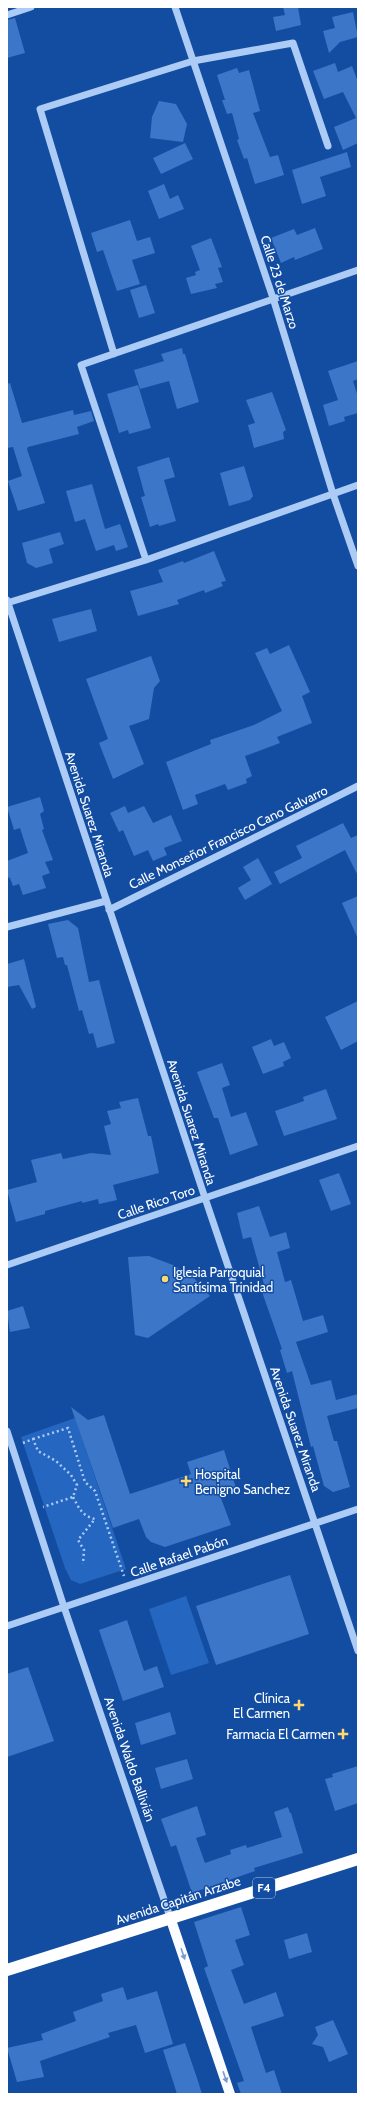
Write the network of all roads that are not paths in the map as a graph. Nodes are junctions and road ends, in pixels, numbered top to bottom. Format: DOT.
graph roads {
  1 [pos="31,7"];
  2 [pos="175,7"];
  3 [pos="7,15"];
  4 [pos="194,61"];
  5 [pos="328,146"];
  6 [pos="358,270"];
  7 [pos="273,298"];
  8 [pos="114,354"];
  9 [pos="358,485"];
  10 [pos="333,494"];
  11 [pos="146,560"];
  12 [pos="358,566"];
  13 [pos="7,602"];
  14 [pos="358,786"];
  15 [pos="106,901"];
  16 [pos="109,910"];
  17 [pos="7,927"];
  18 [pos="358,1146"];
  19 [pos="205,1198"];
  20 [pos="7,1265"];
  21 [pos="7,1431"];
  22 [pos="358,1509"];
  23 [pos="315,1523"];
  24 [pos="64,1607"];
  25 [pos="7,1626"];
  26 [pos="358,1650"];
  27 [pos="358,1858"];
  28 [pos="170,1917"];
  29 [pos="7,1970"];
  30 [pos="230,2094"];
  1 -- 3 [label="street"];
  2 -- 4 [label="street, Calle 23 de Marzo"];
  4 -- 5 [label="street"];
  4 -- 7 [label="street, Calle 23 de Marzo"];
  4 -- 8 [label="street"];
  6 -- 7 [label="street"];
  7 -- 8 [label="street"];
  7 -- 10 [label="street, Calle 23 de Marzo"];
  8 -- 11 [label="street"];
  9 -- 10 [label="street"];
  10 -- 11 [label="street"];
  10 -- 12 [label="street, Calle 23 de Marzo"];
  11 -- 13 [label="street"];
  13 -- 15 [label="street, Avenida Suarez Miranda"];
  14 -- 16 [label="street, Calle Monseñor Francisco Cano Galvarro"];
  15 -- 16 [label="street, Avenida Suarez Miranda"];
  15 -- 17 [label="street"];
  16 -- 19 [label="street, Avenida Suarez Miranda"];
  18 -- 19 [label="street, Calle Rico Toro"];
  19 -- 20 [label="street, Calle Rico Toro"];
  19 -- 23 [label="street, Avenida Suarez Miranda"];
  21 -- 24 [label="street, Avenida Waldo Ballivián"];
  22 -- 23 [label="street, Calle Rafael Pabón"];
  23 -- 24 [label="street, Calle Rafael Pabón"];
  23 -- 26 [label="street, Avenida Suarez Miranda"];
  24 -- 25 [label="street, Calle Rafael Pabón"];
  24 -- 28 [label="street, Avenida Waldo Ballivián"];
  27 -- 28 [label="highway, Avenida Capitán Arzabe / F4"];
  28 -- 29 [label="highway, Avenida Capitán Arzabe / F4"];
  28 -- 30 [label="main road, Avenida Waldo Ballivián, one-way"];
}
